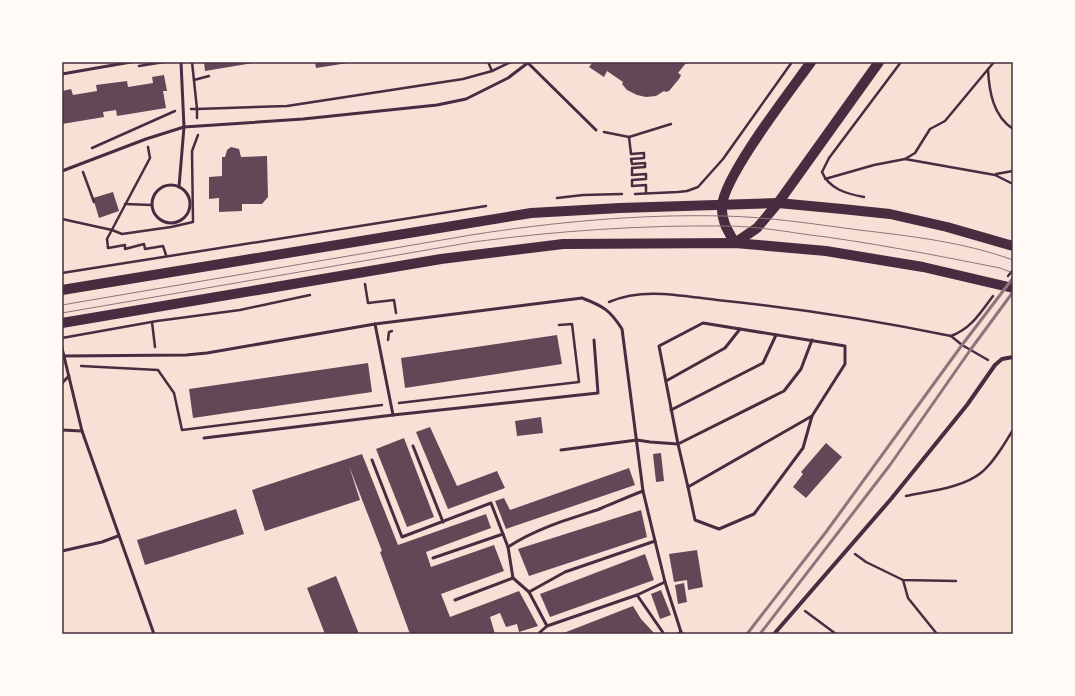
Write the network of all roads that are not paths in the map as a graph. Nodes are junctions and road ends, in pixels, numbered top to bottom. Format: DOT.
graph roads {
  1 [pos="131,62"];
  2 [pos="181,62"];
  3 [pos="529,62"];
  4 [pos="811,62"];
  5 [pos="879,62"];
  6 [pos="62,74"];
  7 [pos="184,127"];
  8 [pos="596,130"];
  9 [pos="62,171"];
  10 [pos="179,187"];
  11 [pos="778,203"];
  12 [pos="722,205"];
  13 [pos="735,243"];
  14 [pos="1013,246"];
  15 [pos="1013,288"];
  16 [pos="62,290"];
  17 [pos="62,323"];
  18 [pos="375,324"];
  19 [pos="740,329"];
  20 [pos="776,335"];
  21 [pos="594,340"];
  22 [pos="812,340"];
  23 [pos="62,348"];
  24 [pos="64,356"];
  25 [pos="1013,357"];
  26 [pos="69,376"];
  27 [pos="666,381"];
  28 [pos="62,383"];
  29 [pos="671,410"];
  30 [pos="393,415"];
  31 [pos="812,416"];
  32 [pos="62,430"];
  33 [pos="82,431"];
  34 [pos="204,438"];
  35 [pos="636,440"];
  36 [pos="678,444"];
  37 [pos="413,446"];
  38 [pos="561,450"];
  39 [pos="372,460"];
  40 [pos="688,487"];
  41 [pos="643,491"];
  42 [pos="443,522"];
  43 [pos="503,534"];
  44 [pos="118,536"];
  45 [pos="655,541"];
  46 [pos="508,547"];
  47 [pos="62,551"];
  48 [pos="433,558"];
  49 [pos="513,578"];
  50 [pos="665,582"];
  51 [pos="529,592"];
  52 [pos="637,595"];
  53 [pos="455,600"];
  54 [pos="547,626"];
  55 [pos="682,633"];
  56 [pos="154,634"];
  57 [pos="538,634"];
  58 [pos="664,634"];
  59 [pos="678,634"];
  60 [pos="774,634"];
  1 -- 6 [label="lane"];
  2 -- 7 [label="lane"];
  3 -- 7 [label="lane"];
  3 -- 8 [label="lane"];
  4 -- 12 [label="main road"];
  5 -- 11 [label="main road"];
  7 -- 9 [label="lane"];
  7 -- 10 [label="lane"];
  10 -- 10 [label="lane"];
  11 -- 12 [label="main road"];
  11 -- 13 [label="main road"];
  11 -- 14 [label="main road"];
  12 -- 13 [label="main road"];
  12 -- 16 [label="main road"];
  13 -- 15 [label="main road"];
  13 -- 17 [label="main road"];
  18 -- 24 [label="lane"];
  18 -- 30 [label="lane"];
  18 -- 35 [label="lane"];
  19 -- 20 [label="lane"];
  19 -- 27 [label="lane"];
  19 -- 27 [label="lane"];
  20 -- 22 [label="lane"];
  20 -- 29 [label="lane"];
  21 -- 30 [label="lane"];
  22 -- 31 [label="lane"];
  22 -- 36 [label="lane"];
  23 -- 24 [label="lane"];
  24 -- 26 [label="lane"];
  25 -- 60 [label="street"];
  26 -- 28 [label="lane"];
  26 -- 33 [label="lane"];
  27 -- 29 [label="lane"];
  29 -- 36 [label="lane"];
  30 -- 34 [label="lane"];
  31 -- 40 [label="lane"];
  31 -- 40 [label="lane"];
  32 -- 33 [label="lane"];
  33 -- 44 [label="lane"];
  35 -- 36 [label="lane"];
  35 -- 38 [label="lane"];
  35 -- 41 [label="lane"];
  36 -- 40 [label="lane"];
  37 -- 42 [label="lane"];
  39 -- 42 [label="lane"];
  41 -- 45 [label="lane"];
  41 -- 46 [label="lane"];
  42 -- 43 [label="lane"];
  43 -- 46 [label="lane"];
  43 -- 48 [label="lane"];
  44 -- 47 [label="lane"];
  44 -- 56 [label="lane"];
  45 -- 50 [label="lane"];
  45 -- 51 [label="lane"];
  46 -- 49 [label="lane"];
  49 -- 51 [label="lane"];
  49 -- 53 [label="lane"];
  50 -- 52 [label="lane"];
  50 -- 55 [label="lane"];
  51 -- 54 [label="lane"];
  52 -- 54 [label="lane"];
  52 -- 58 [label="lane"];
  54 -- 57 [label="lane"];
  55 -- 59 [label="lane"];
}
